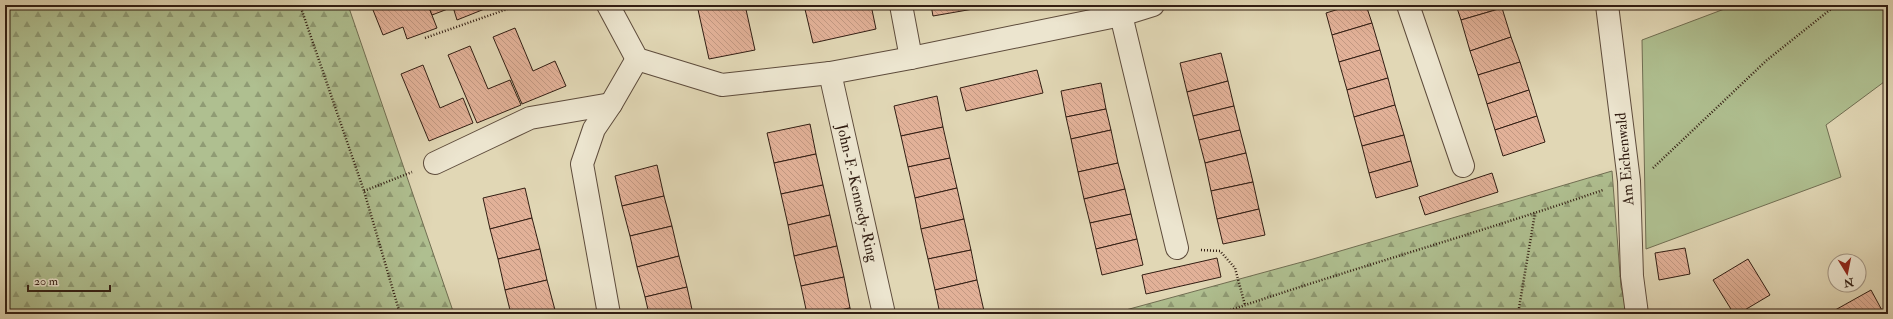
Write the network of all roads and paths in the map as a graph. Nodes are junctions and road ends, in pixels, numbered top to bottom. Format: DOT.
graph roads {
  1 [pos="300,5"];
  2 [pos="519,5"];
  3 [pos="608,5"];
  4 [pos="900,5"];
  5 [pos="1154,5"];
  6 [pos="1408,5"];
  7 [pos="1607,5"];
  8 [pos="1836,5"];
  9 [pos="1122,15"];
  10 [pos="425,38"];
  11 [pos="911,58"];
  12 [pos="637,59"];
  13 [pos="830,73"];
  14 [pos="611,104"];
  15 [pos="435,163"];
  16 [pos="1463,166"];
  17 [pos="1629,181"];
  18 [pos="364,192"];
  19 [pos="1535,213"];
  20 [pos="1177,248"];
  21 [pos="1245,305"];
  22 [pos="400,314"];
  23 [pos="609,314"];
  24 [pos="884,314"];
  25 [pos="1219,314"];
  26 [pos="1518,314"];
  27 [pos="1637,314"];
  1 -- 18 [label="path"];
  2 -- 10 [label="path"];
  3 -- 12 [label="street"];
  4 -- 11 [label="street"];
  5 -- 9 [label="street"];
  6 -- 16 [label="street"];
  7 -- 17 [label="street, Am Eichenwald"];
  8 -- 17 [label="path"];
  9 -- 11 [label="street"];
  9 -- 20 [label="street"];
  11 -- 13 [label="street"];
  12 -- 13 [label="street"];
  12 -- 14 [label="street"];
  13 -- 24 [label="street, John-F.-Kennedy-Ring"];
  14 -- 15 [label="street"];
  14 -- 23 [label="street"];
  15 -- 18 [label="path"];
  17 -- 19 [label="path"];
  17 -- 27 [label="street, Am Eichenwald"];
  18 -- 22 [label="path"];
  19 -- 21 [label="path"];
  19 -- 26 [label="path"];
  20 -- 21 [label="path"];
  21 -- 25 [label="path"];
}
